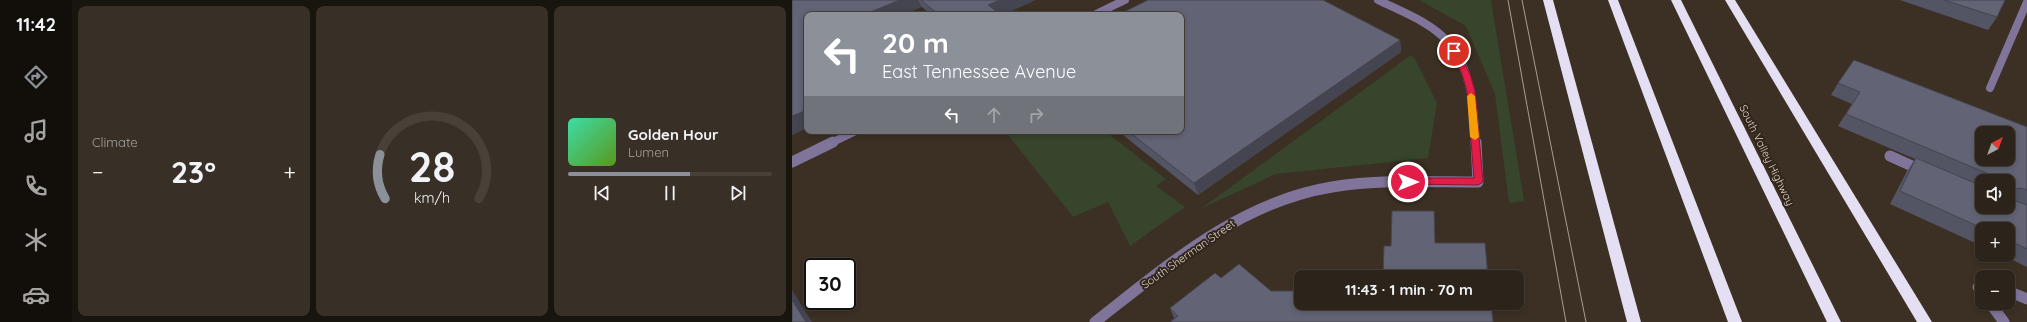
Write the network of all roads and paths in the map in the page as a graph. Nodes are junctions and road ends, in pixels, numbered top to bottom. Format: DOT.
graph roads {
  1 [pos="1125,0"];
  2 [pos="1378,0"];
  3 [pos="1548,0"];
  4 [pos="1557,0"];
  5 [pos="1613,0"];
  6 [pos="1676,0"];
  7 [pos="1730,0"];
  8 [pos="2027,2"];
  9 [pos="1100,12"];
  10 [pos="1568,75"];
  11 [pos="1990,88"];
  12 [pos="850,134"];
  13 [pos="1890,156"];
  14 [pos="792,162"];
  15 [pos="1932,175"];
  16 [pos="2015,294"];
  17 [pos="2027,299"];
  18 [pos="1995,310"];
  19 [pos="1095,322"];
  20 [pos="1634,322"];
  21 [pos="1735,322"];
  22 [pos="1834,322"];
  23 [pos="1925,322"];
  24 [pos="2004,322"];
  1 -- 9 [label="street"];
  2 -- 19 [label="street, South Sherman Street"];
  3 -- 10 [label="highway"];
  4 -- 10 [label="highway"];
  5 -- 21 [label="highway"];
  6 -- 22 [label="highway, South Valley Highway"];
  7 -- 23 [label="highway"];
  8 -- 11 [label="street"];
  10 -- 20 [label="highway"];
  12 -- 14 [label="street"];
  13 -- 15 [label="street"];
  16 -- 17 [label="street"];
  18 -- 24 [label="street"];
}
